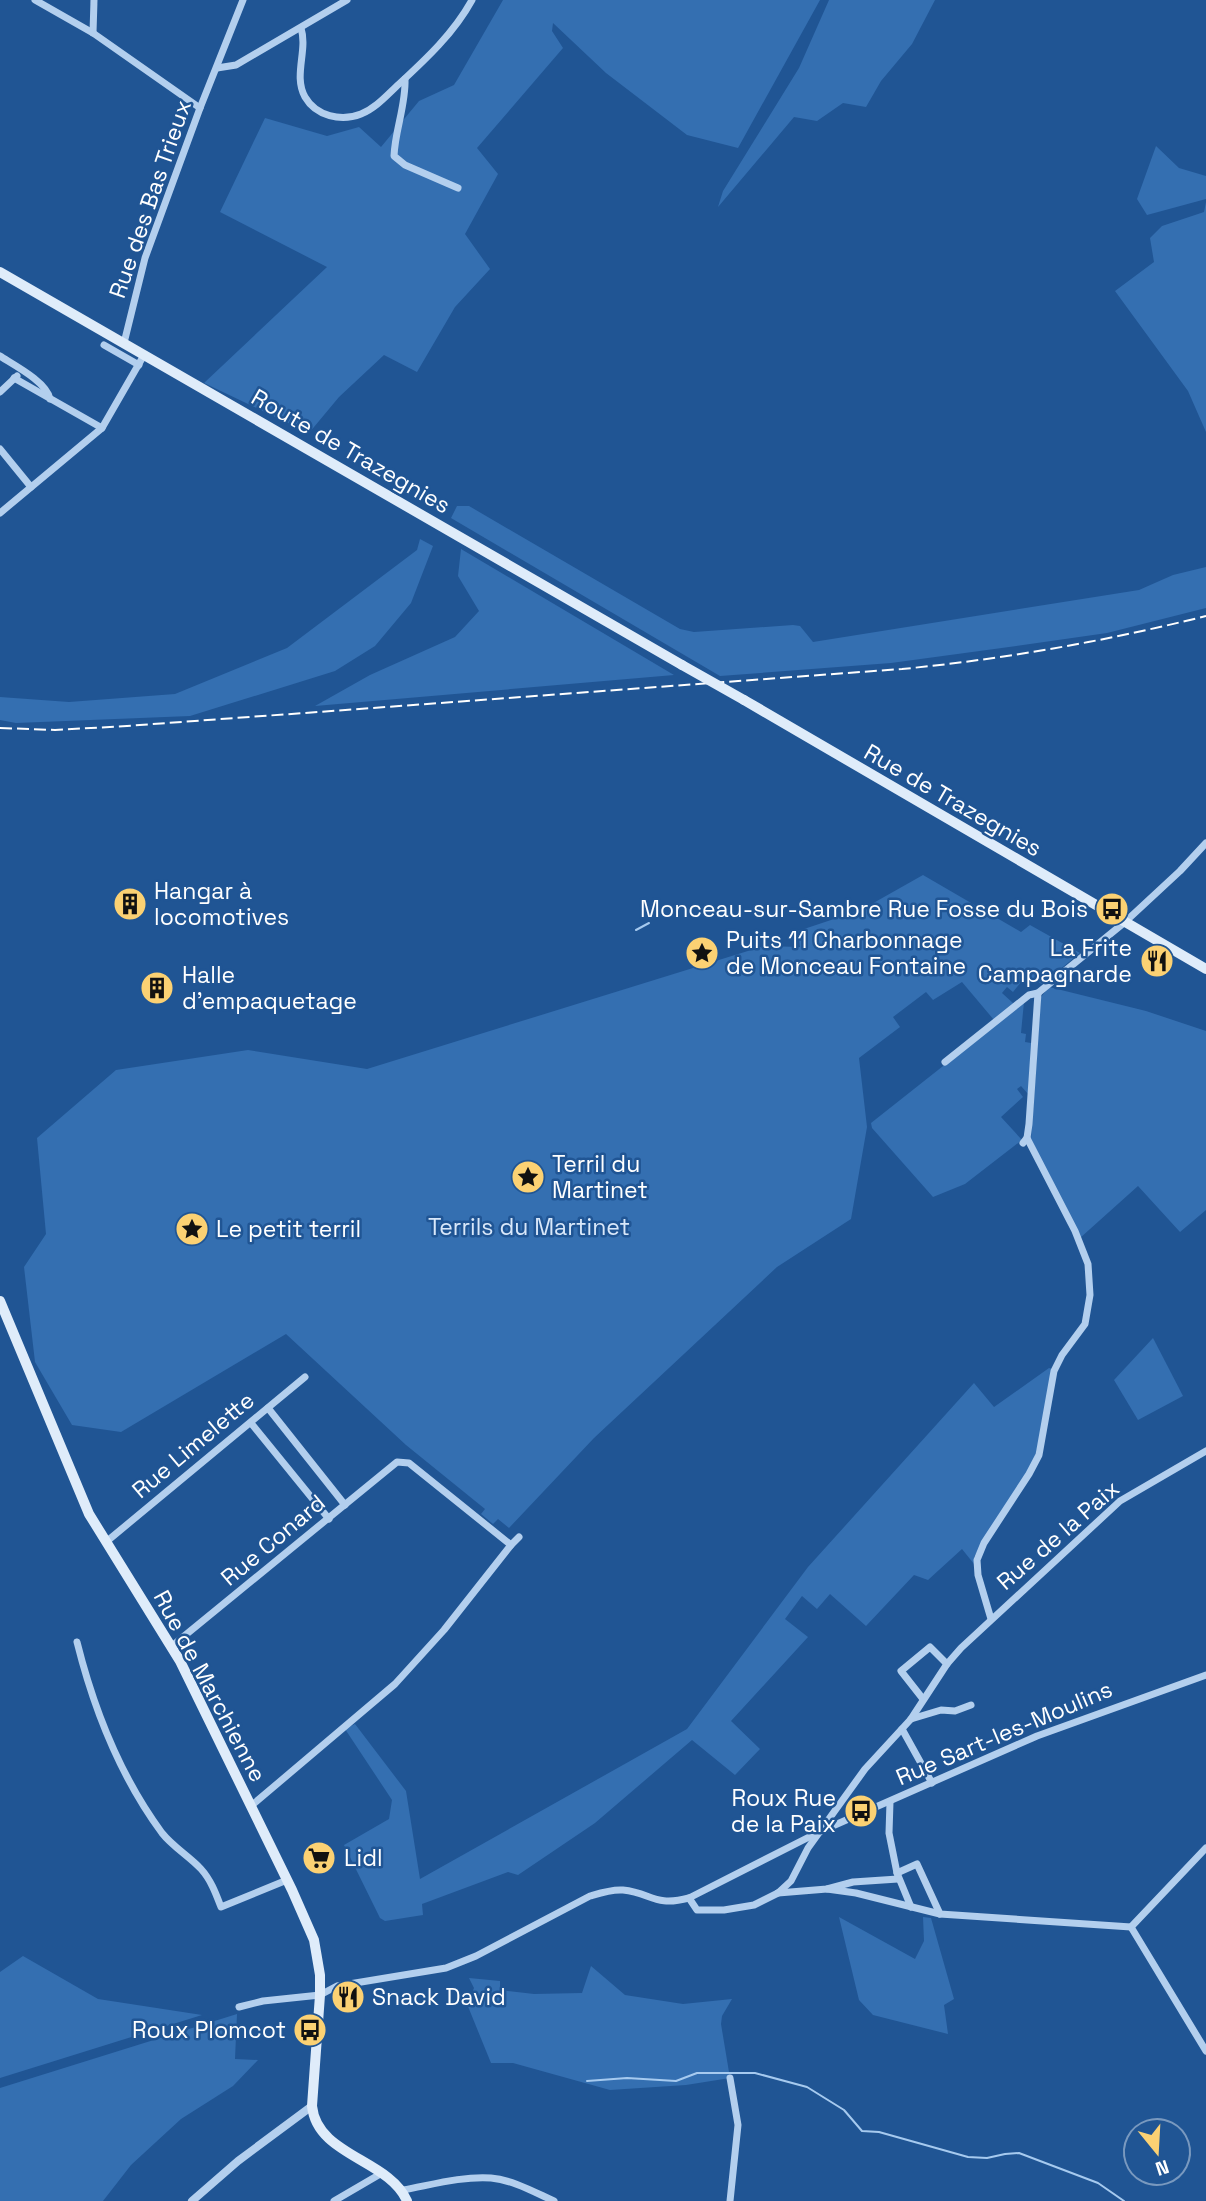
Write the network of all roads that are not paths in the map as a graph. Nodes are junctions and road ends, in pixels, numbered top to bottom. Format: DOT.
graph roads {
  1 [pos="35,0"];
  2 [pos="94,0"];
  3 [pos="243,0"];
  4 [pos="326,0"];
  5 [pos="347,0"];
  6 [pos="472,0"];
  7 [pos="327,12"];
  8 [pos="301,28"];
  9 [pos="93,33"];
  10 [pos="217,68"];
  11 [pos="405,79"];
  12 [pos="200,108"];
  13 [pos="458,188"];
  14 [pos="0,272"];
  15 [pos="124,343"];
  16 [pos="104,345"];
  17 [pos="0,356"];
  18 [pos="142,360"];
  19 [pos="23,370"];
  20 [pos="14,378"];
  21 [pos="0,392"];
  22 [pos="50,399"];
  23 [pos="102,428"];
  24 [pos="0,449"];
  25 [pos="31,487"];
  26 [pos="1,509"];
  27 [pos="681,664"];
  28 [pos="1206,843"];
  29 [pos="1125,922"];
  30 [pos="1206,969"];
  31 [pos="1038,993"];
  32 [pos="945,1062"];
  33 [pos="0,1301"];
  34 [pos="305,1377"];
  35 [pos="268,1408"];
  36 [pos="251,1423"];
  37 [pos="1206,1451"];
  38 [pos="345,1505"];
  39 [pos="329,1519"];
  40 [pos="519,1537"];
  41 [pos="106,1542"];
  42 [pos="510,1545"];
  43 [pos="991,1619"];
  44 [pos="77,1642"];
  45 [pos="172,1646"];
  46 [pos="947,1664"];
  47 [pos="1206,1675"];
  48 [pos="923,1699"];
  49 [pos="971,1704"];
  50 [pos="911,1719"];
  51 [pos="902,1729"];
  52 [pos="932,1783"];
  53 [pos="890,1802"];
  54 [pos="251,1805"];
  55 [pos="820,1832"];
  56 [pos="1206,1848"];
  57 [pos="898,1876"];
  58 [pos="287,1880"];
  59 [pos="827,1889"];
  60 [pos="778,1893"];
  61 [pos="689,1898"];
  62 [pos="911,1908"];
  63 [pos="940,1914"];
  64 [pos="1130,1927"];
  65 [pos="320,1996"];
  66 [pos="239,2007"];
  67 [pos="1206,2052"];
  68 [pos="730,2078"];
  69 [pos="312,2106"];
  70 [pos="382,2173"];
  71 [pos="403,2190"];
  72 [pos="192,2201"];
  73 [pos="334,2201"];
  74 [pos="407,2201"];
  75 [pos="554,2201"];
  76 [pos="730,2201"];
  1 -- 9 [label="street"];
  2 -- 9 [label="street"];
  3 -- 10 [label="street, Rue des Bas Trieux"];
  4 -- 7 [label="street"];
  5 -- 7 [label="street"];
  6 -- 11 [label="street"];
  7 -- 8 [label="street"];
  8 -- 10 [label="street"];
  8 -- 11 [label="street"];
  9 -- 12 [label="street"];
  10 -- 12 [label="street, Rue des Bas Trieux"];
  11 -- 13 [label="street"];
  12 -- 15 [label="street, Rue des Bas Trieux"];
  14 -- 15 [label="main road, Route de Trazegnies"];
  15 -- 18 [label="main road, Route de Trazegnies"];
  16 -- 18 [label="street"];
  17 -- 19 [label="street"];
  18 -- 23 [label="street"];
  18 -- 27 [label="main road, Route de Trazegnies"];
  19 -- 20 [label="street"];
  19 -- 22 [label="street"];
  20 -- 21 [label="street"];
  20 -- 22 [label="street"];
  22 -- 23 [label="street"];
  23 -- 25 [label="street"];
  24 -- 25 [label="street"];
  25 -- 26 [label="street"];
  27 -- 29 [label="main road, Rue de Trazegnies, bridge"];
  28 -- 29 [label="street"];
  29 -- 30 [label="main road, Rue de Trazegnies"];
  29 -- 31 [label="street"];
  31 -- 32 [label="street"];
  31 -- 43 [label="street"];
  33 -- 41 [label="main road, Rue de Marchienne"];
  34 -- 35 [label="street, Rue Limelette"];
  35 -- 36 [label="street, Rue Limelette"];
  35 -- 38 [label="street"];
  36 -- 39 [label="street"];
  36 -- 41 [label="street, Rue Limelette"];
  37 -- 43 [label="street, Rue de la Paix"];
  38 -- 39 [label="street, Rue Conard"];
  38 -- 42 [label="street, Rue Conard"];
  39 -- 45 [label="street, Rue Conard"];
  40 -- 42 [label="street"];
  41 -- 45 [label="main road, Rue de Marchienne"];
  42 -- 54 [label="street"];
  43 -- 46 [label="street, Rue de la Paix"];
  44 -- 58 [label="street"];
  45 -- 54 [label="main road, Rue de Marchienne"];
  46 -- 48 [label="street, Rue de la Paix"];
  46 -- 48 [label="street"];
  47 -- 52 [label="street, Rue Sart-les-Moulins"];
  48 -- 50 [label="street, Rue de la Paix"];
  49 -- 50 [label="street"];
  50 -- 51 [label="street, Rue de la Paix"];
  51 -- 52 [label="street"];
  51 -- 55 [label="street, Rue de la Paix"];
  52 -- 53 [label="street, Rue Sart-les-Moulins"];
  53 -- 55 [label="street, Rue Sart-les-Moulins"];
  53 -- 57 [label="street"];
  54 -- 58 [label="main road, Rue de Marchienne"];
  55 -- 60 [label="street, Rue de la Paix"];
  55 -- 61 [label="street, Rue Sart-les-Moulins"];
  56 -- 64 [label="street"];
  57 -- 59 [label="street"];
  57 -- 62 [label="street"];
  57 -- 63 [label="street"];
  58 -- 65 [label="main road, Rue de Marchienne"];
  59 -- 60 [label="street"];
  59 -- 62 [label="street"];
  60 -- 61 [label="street"];
  61 -- 65 [label="street"];
  62 -- 63 [label="street"];
  63 -- 64 [label="street"];
  64 -- 67 [label="street"];
  65 -- 66 [label="street"];
  65 -- 69 [label="main road, Rue de Marchienne"];
  68 -- 76 [label="street"];
  69 -- 70 [label="main road"];
  69 -- 72 [label="street"];
  70 -- 71 [label="main road"];
  70 -- 73 [label="street"];
  71 -- 74 [label="main road"];
  71 -- 75 [label="street"];
}
